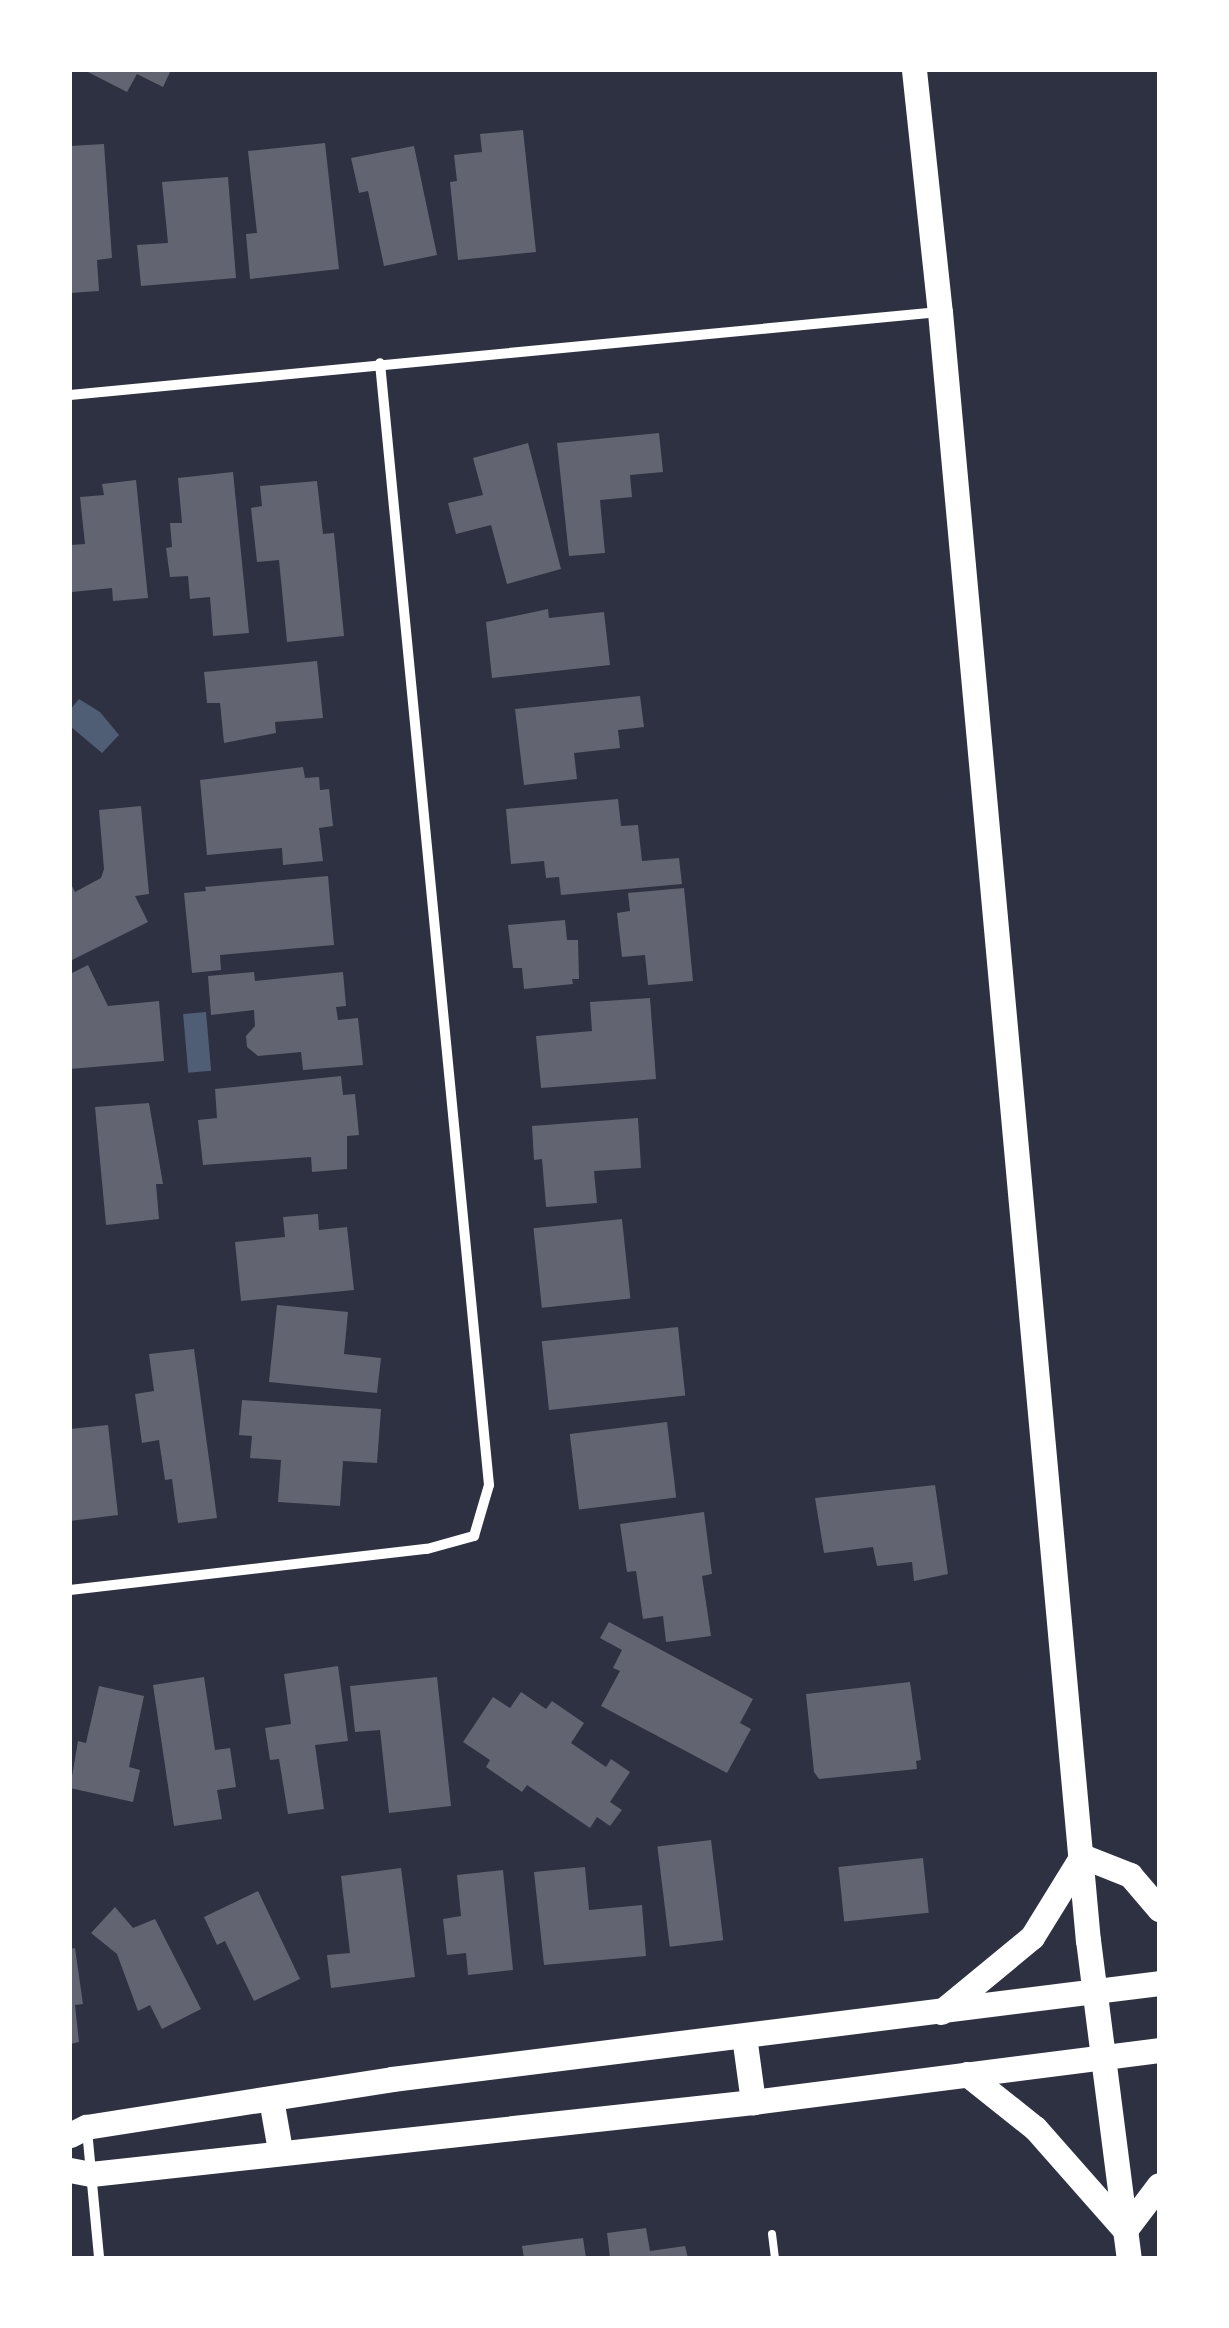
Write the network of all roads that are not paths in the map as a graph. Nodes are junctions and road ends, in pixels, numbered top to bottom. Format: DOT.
graph roads {
  1 [pos="914,70"];
  2 [pos="940,312"];
  3 [pos="380,363"];
  4 [pos="70,395"];
  5 [pos="70,1590"];
  6 [pos="1082,1856"];
  7 [pos="1159,1909"];
  8 [pos="1159,1983"];
  9 [pos="1094,1991"];
  10 [pos="941,2012"];
  11 [pos="744,2036"];
  12 [pos="1159,2050"];
  13 [pos="1102,2058"];
  14 [pos="966,2074"];
  15 [pos="271,2099"];
  16 [pos="753,2102"];
  17 [pos="78,2131"];
  18 [pos="280,2150"];
  19 [pos="80,2172"];
  20 [pos="1159,2185"];
  21 [pos="1125,2230"];
  22 [pos="772,2234"];
  23 [pos="100,2258"];
  24 [pos="776,2258"];
  25 [pos="1129,2258"];
  1 -- 2 [label="main road"];
  2 -- 3 [label="street"];
  2 -- 6 [label="main road"];
  3 -- 4 [label="street"];
  3 -- 5 [label="street"];
  6 -- 7 [label="main road"];
  6 -- 9 [label="main road"];
  6 -- 10 [label="main road"];
  8 -- 9 [label="main road"];
  9 -- 10 [label="main road"];
  9 -- 13 [label="main road"];
  10 -- 11 [label="main road"];
  11 -- 15 [label="main road"];
  11 -- 16 [label="main road"];
  12 -- 13 [label="main road"];
  13 -- 14 [label="main road"];
  13 -- 21 [label="main road"];
  14 -- 16 [label="main road"];
  14 -- 21 [label="main road"];
  15 -- 17 [label="main road"];
  15 -- 18 [label="main road"];
  16 -- 18 [label="main road"];
  17 -- 19 [label="street"];
  18 -- 19 [label="main road"];
  19 -- 23 [label="street"];
  20 -- 21 [label="main road"];
  21 -- 25 [label="main road"];
  22 -- 24 [label="lane"];
}
